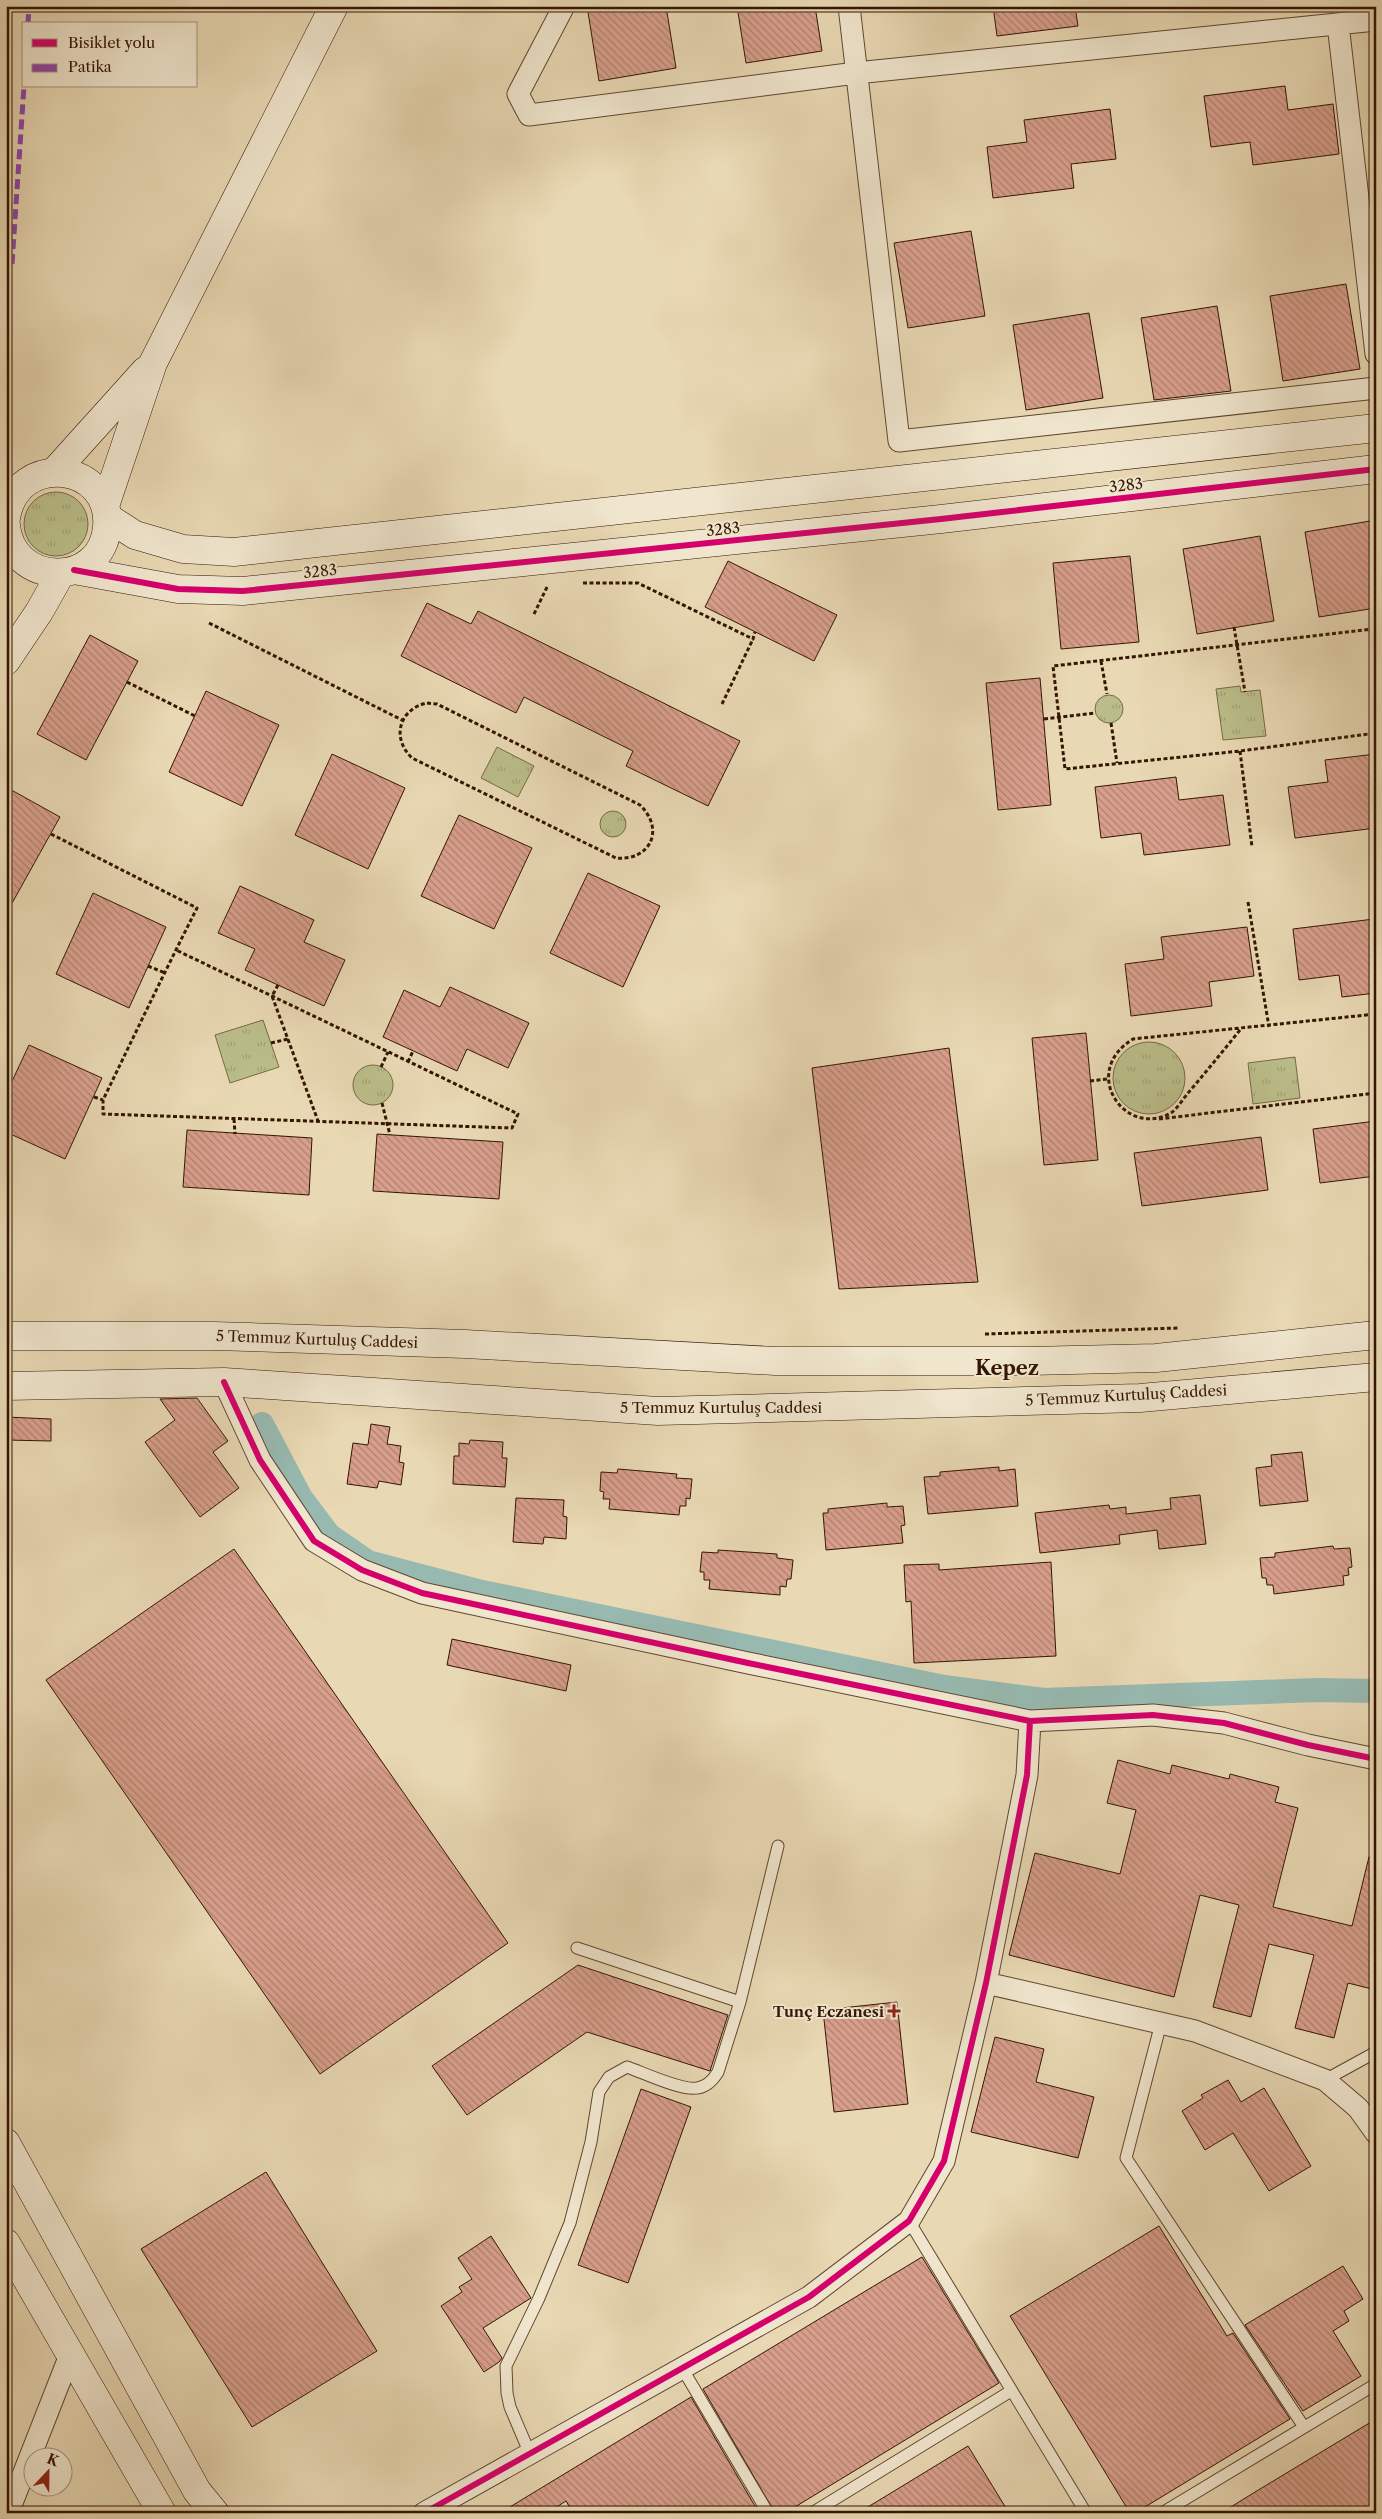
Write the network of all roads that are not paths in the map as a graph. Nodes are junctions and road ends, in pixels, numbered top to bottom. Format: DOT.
graph roads {
  1 [pos="334,6"];
  2 [pos="564,6"];
  3 [pos="848,6"];
  4 [pos="1376,20"];
  5 [pos="1338,24"];
  6 [pos="856,74"];
  7 [pos="1376,354"];
  8 [pos="153,363"];
  9 [pos="1376,388"];
  10 [pos="1376,428"];
  11 [pos="1376,469"];
  12 [pos="30,477"];
  13 [pos="106,511"];
  14 [pos="7,535"];
  15 [pos="67,572"];
  16 [pos="6,661"];
  17 [pos="1376,1335"];
  18 [pos="6,1336"];
  19 [pos="1376,1377"];
  20 [pos="224,1382"];
  21 [pos="6,1386"];
  22 [pos="1030,1721"];
  23 [pos="1376,1758"];
  24 [pos="778,1846"];
  25 [pos="577,1948"];
  26 [pos="986,1983"];
  27 [pos="740,2002"];
  28 [pos="1161,2023"];
  29 [pos="1376,2052"];
  30 [pos="1324,2080"];
  31 [pos="1376,2133"];
  32 [pos="6,2143"];
  33 [pos="909,2221"];
  34 [pos="6,2243"];
  35 [pos="70,2356"];
  36 [pos="682,2368"];
  37 [pos="1376,2384"];
  38 [pos="1012,2390"];
  39 [pos="1304,2427"];
  40 [pos="530,2454"];
  41 [pos="8,2513"];
  42 [pos="162,2513"];
  43 [pos="215,2513"];
  44 [pos="424,2513"];
  45 [pos="768,2513"];
  46 [pos="812,2513"];
  47 [pos="1086,2513"];
  48 [pos="1162,2513"];
  1 -- 8 [label="street"];
  2 -- 6 [label="street"];
  3 -- 6 [label="street"];
  4 -- 5 [label="street"];
  5 -- 6 [label="street"];
  5 -- 7 [label="street"];
  6 -- 9 [label="street"];
  8 -- 12 [label="street"];
  8 -- 13 [label="street"];
  10 -- 13 [label="street, 3283"];
  11 -- 15 [label="street, 3283"];
  12 -- 13 [label="street"];
  12 -- 14 [label="street"];
  13 -- 15 [label="street"];
  14 -- 15 [label="street"];
  15 -- 16 [label="street"];
  17 -- 18 [label="street, 5 Temmuz Kurtuluş Caddesi"];
  19 -- 20 [label="street, 5 Temmuz Kurtuluş Caddesi"];
  20 -- 21 [label="street, 5 Temmuz Kurtuluş Caddesi"];
  20 -- 22 [label="street"];
  22 -- 23 [label="street"];
  22 -- 26 [label="street"];
  24 -- 27 [label="lane"];
  25 -- 27 [label="lane"];
  26 -- 28 [label="street"];
  26 -- 33 [label="street"];
  27 -- 40 [label="lane"];
  28 -- 30 [label="street"];
  28 -- 39 [label="lane"];
  29 -- 30 [label="lane"];
  30 -- 31 [label="street"];
  32 -- 43 [label="street"];
  33 -- 36 [label="street"];
  33 -- 38 [label="lane"];
  34 -- 35 [label="street"];
  35 -- 41 [label="street"];
  35 -- 42 [label="street"];
  36 -- 40 [label="street"];
  36 -- 45 [label="lane"];
  37 -- 39 [label="lane"];
  38 -- 46 [label="lane"];
  38 -- 47 [label="lane"];
  39 -- 48 [label="lane"];
  40 -- 44 [label="street"];
}
